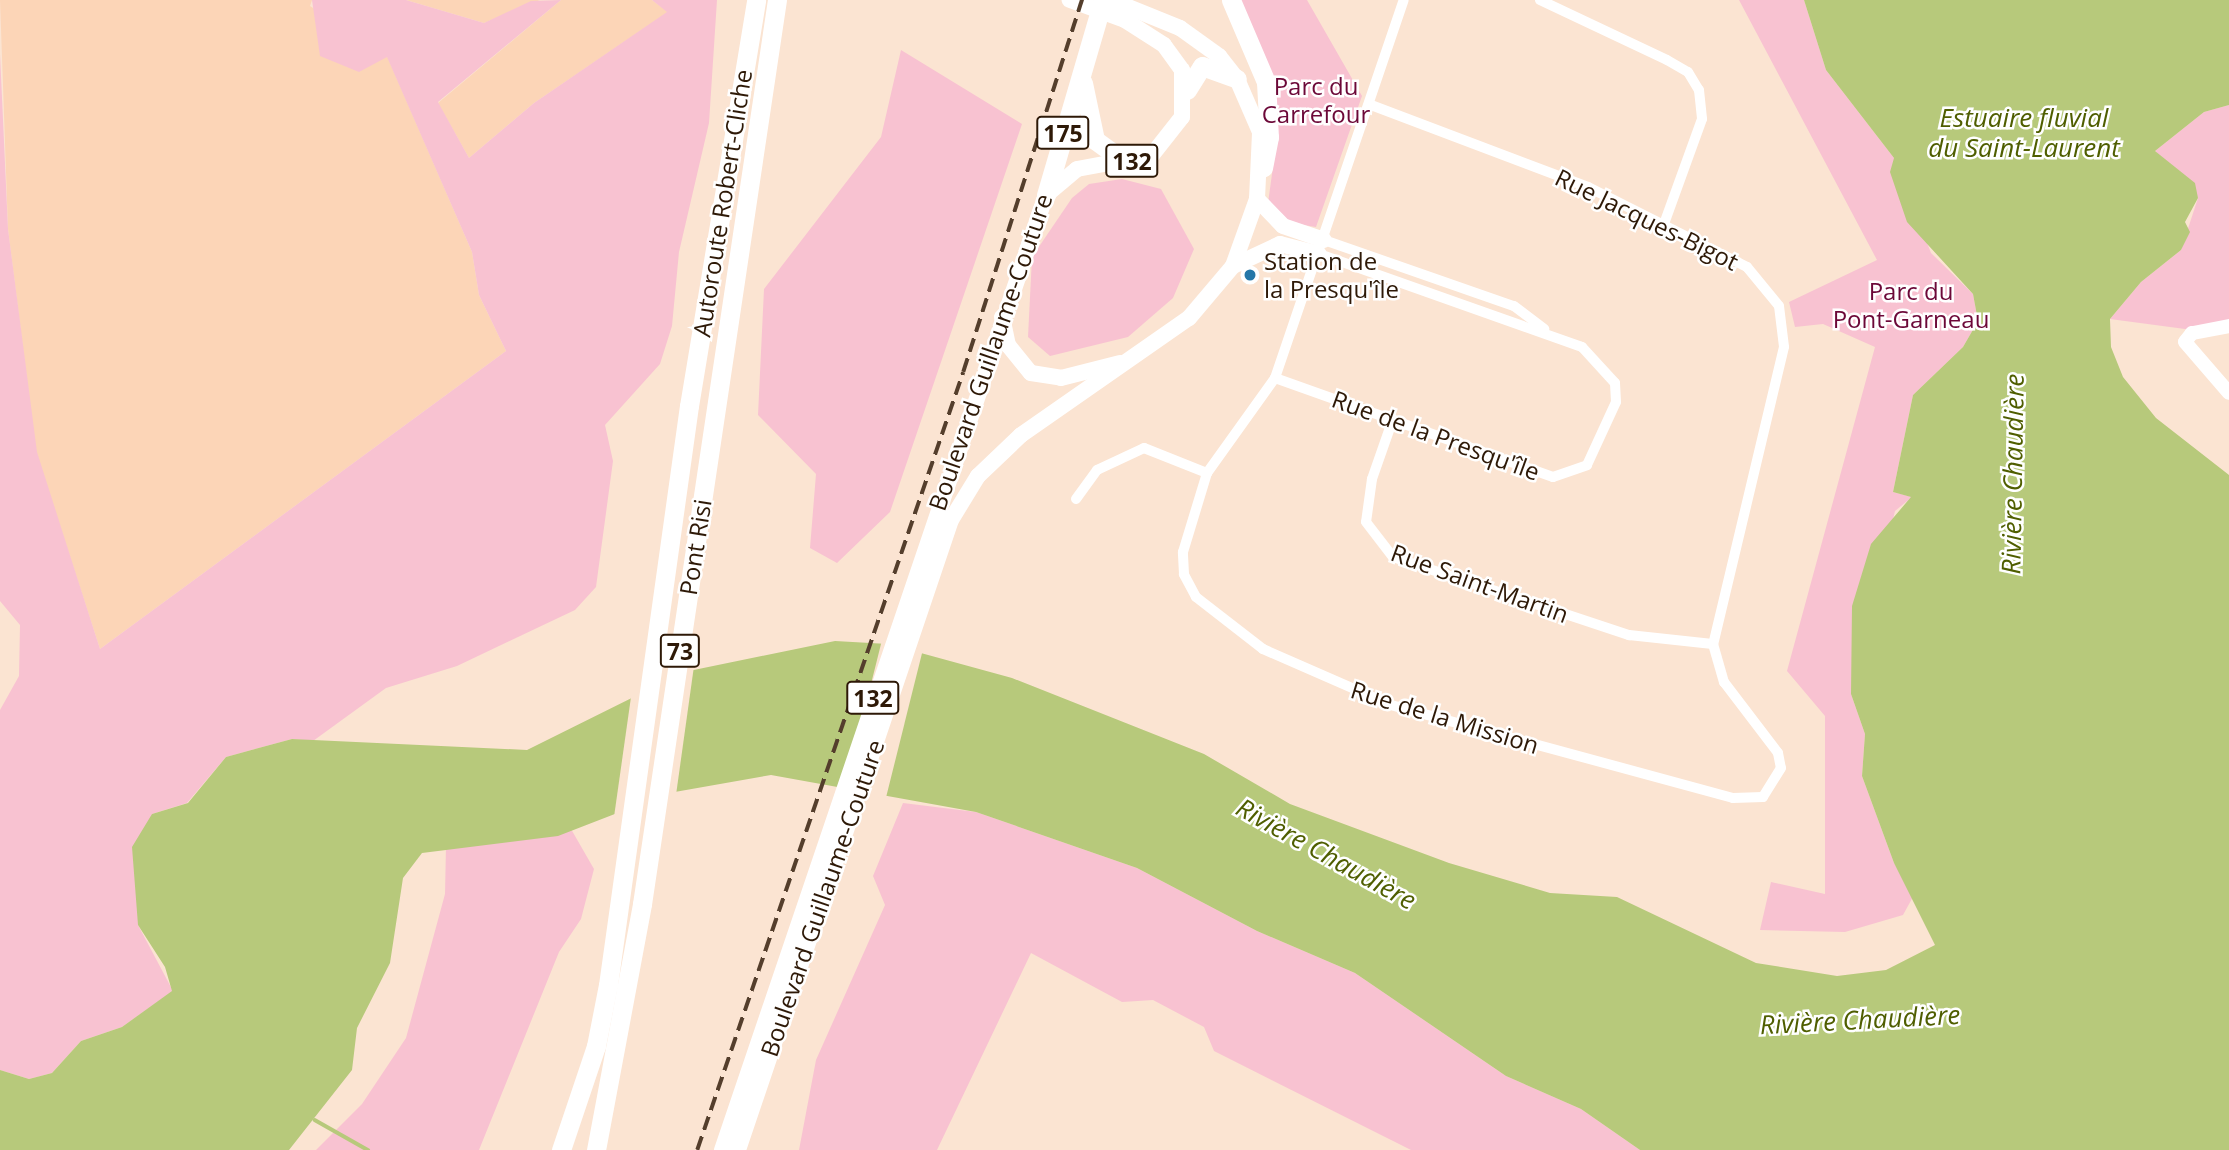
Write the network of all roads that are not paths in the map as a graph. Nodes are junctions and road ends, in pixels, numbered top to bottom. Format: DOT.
graph roads {
  1 [pos="756,0"];
  2 [pos="777,0"];
  3 [pos="1070,0"];
  4 [pos="1104,0"];
  5 [pos="1111,0"];
  6 [pos="1231,0"];
  7 [pos="1404,0"];
  8 [pos="1539,0"];
  9 [pos="1082,71"];
  10 [pos="1237,79"];
  11 [pos="1187,90"];
  12 [pos="1371,106"];
  13 [pos="1125,162"];
  14 [pos="1263,167"];
  15 [pos="1046,195"];
  16 [pos="1257,199"];
  17 [pos="1663,227"];
  18 [pos="1321,247"];
  19 [pos="1233,266"];
  20 [pos="1002,317"];
  21 [pos="2229,326"];
  22 [pos="1546,331"];
  23 [pos="1135,359"];
  24 [pos="1275,378"];
  25 [pos="2229,393"];
  26 [pos="718,398"];
  27 [pos="689,406"];
  28 [pos="1393,419"];
  29 [pos="1207,473"];
  30 [pos="1076,499"];
  31 [pos="1713,644"];
  32 [pos="818,885"];
  33 [pos="561,1150"];
  34 [pos="596,1150"];
  35 [pos="722,1150"];
  36 [pos="738,1150"];
  1 -- 27 [label="highway, Autoroute Robert-Cliche / 73"];
  2 -- 26 [label="highway, Autoroute Robert-Cliche / 73"];
  3 -- 11 [label="main road"];
  4 -- 9 [label="highway, 175"];
  5 -- 10 [label="main road, 132"];
  6 -- 14 [label="highway, Boulevard Guillaume-Couture"];
  7 -- 12 [label="street, Rue de la Mission"];
  8 -- 17 [label="street"];
  9 -- 13 [label="highway"];
  9 -- 15 [label="highway, Boulevard Guillaume-Couture / 175"];
  10 -- 11 [label="highway"];
  10 -- 14 [label="main road, 132"];
  11 -- 13 [label="main road, 132"];
  12 -- 17 [label="street, Rue Jacques-Bigot"];
  12 -- 18 [label="street, Rue de la Mission"];
  13 -- 15 [label="main road, 132"];
  14 -- 16 [label="main road, Boulevard Guillaume-Couture / 132"];
  15 -- 20 [label="main road, Boulevard Guillaume-Couture / 132"];
  16 -- 18 [label="main road"];
  16 -- 19 [label="main road, Boulevard Guillaume-Couture / 132"];
  17 -- 31 [label="street, Rue Jacques-Bigot"];
  18 -- 19 [label="main road"];
  18 -- 22 [label="street, Rue de la Presqu'île"];
  18 -- 22 [label="street, Rue de la Presqu'île"];
  18 -- 24 [label="street, Rue de la Mission"];
  19 -- 23 [label="main road, Boulevard Guillaume-Couture / 132"];
  20 -- 23 [label="main road"];
  20 -- 32 [label="main road, Boulevard Guillaume-Couture / 132"];
  21 -- 25 [label="street"];
  22 -- 28 [label="street, Rue de la Presqu'île"];
  23 -- 32 [label="main road, Boulevard Guillaume-Couture / 132"];
  24 -- 28 [label="street, Rue de la Presqu'île"];
  24 -- 29 [label="street, Rue de la Mission"];
  26 -- 34 [label="highway, Pont Risi / 73"];
  27 -- 33 [label="highway, Pont Risi / 73"];
  28 -- 31 [label="street, Rue Saint-Martin"];
  29 -- 30 [label="street"];
  29 -- 31 [label="street, Rue de la Mission"];
  32 -- 35 [label="main road, Boulevard Guillaume-Couture / 132"];
  32 -- 36 [label="main road, Boulevard Guillaume-Couture / 132"];
}
